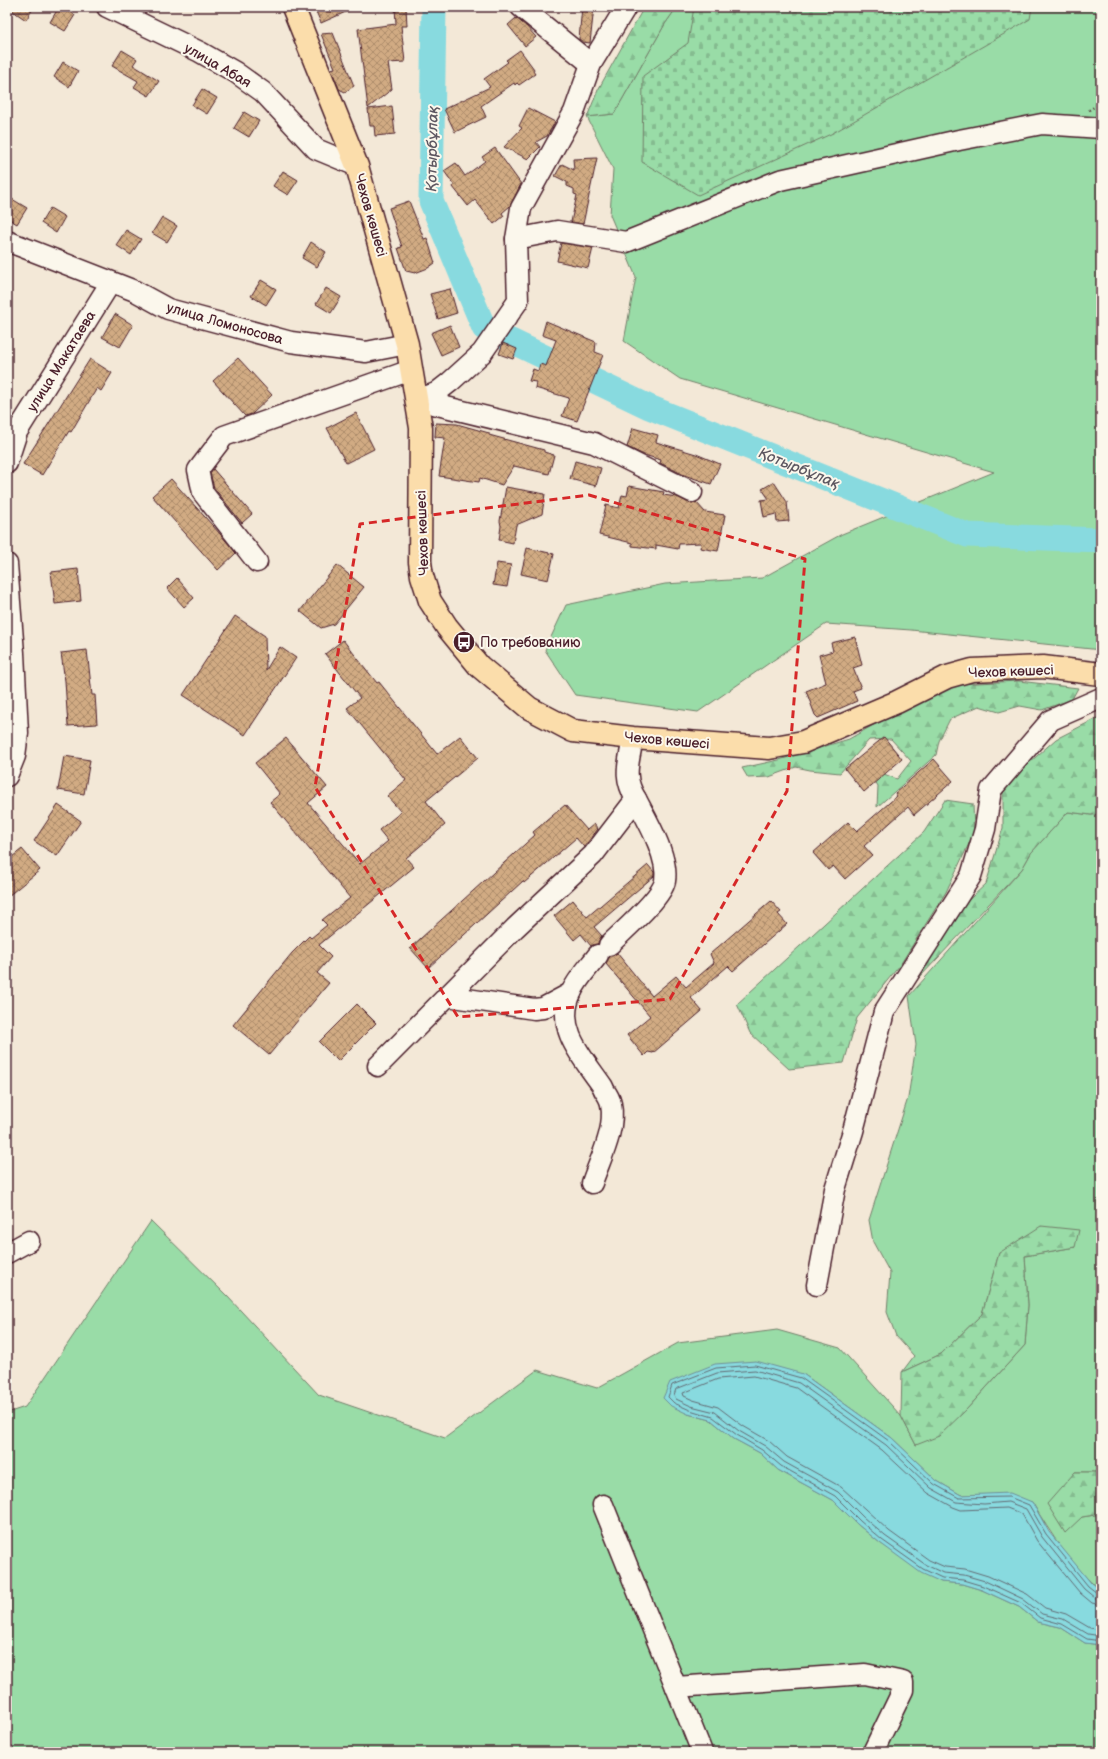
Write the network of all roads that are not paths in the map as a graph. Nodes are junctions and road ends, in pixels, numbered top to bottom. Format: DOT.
graph roads {
  1 [pos="106,7"];
  2 [pos="292,7"];
  3 [pos="521,7"];
  4 [pos="626,7"];
  5 [pos="591,64"];
  6 [pos="1101,128"];
  7 [pos="357,166"];
  8 [pos="516,239"];
  9 [pos="7,241"];
  10 [pos="111,282"];
  11 [pos="407,344"];
  12 [pos="411,370"];
  13 [pos="417,400"];
  14 [pos="7,463"];
  15 [pos="692,492"];
  16 [pos="257,562"];
  17 [pos="7,564"];
  18 [pos="1101,674"];
  19 [pos="1101,698"];
  20 [pos="633,738"];
  21 [pos="7,776"];
  22 [pos="636,799"];
  23 [pos="571,993"];
  24 [pos="447,996"];
  25 [pos="378,1066"];
  26 [pos="592,1183"];
  27 [pos="29,1241"];
  28 [pos="7,1253"];
  29 [pos="818,1285"];
  30 [pos="603,1505"];
  31 [pos="676,1687"];
  32 [pos="702,1752"];
  33 [pos="873,1752"];
  1 -- 7 [label="street, улица Абая"];
  2 -- 7 [label="main road, Чехов көшесі"];
  3 -- 5 [label="street"];
  4 -- 5 [label="street"];
  5 -- 8 [label="street"];
  6 -- 8 [label="street"];
  7 -- 11 [label="main road, Чехов көшесі"];
  8 -- 13 [label="street"];
  9 -- 10 [label="street, улица Ломоносова"];
  10 -- 11 [label="street, улица Ломоносова"];
  10 -- 14 [label="street, улица Макатаева"];
  11 -- 12 [label="main road, Чехов көшесі"];
  12 -- 13 [label="main road, Чехов көшесі"];
  12 -- 16 [label="street"];
  13 -- 15 [label="street"];
  13 -- 20 [label="main road, Чехов көшесі"];
  17 -- 21 [label="street"];
  18 -- 20 [label="main road, Чехов көшесі"];
  19 -- 29 [label="street"];
  20 -- 22 [label="street"];
  22 -- 23 [label="street"];
  22 -- 24 [label="street"];
  23 -- 24 [label="street"];
  23 -- 26 [label="street"];
  24 -- 25 [label="street"];
  27 -- 28 [label="street"];
  30 -- 31 [label="street"];
  31 -- 32 [label="street"];
  31 -- 33 [label="street"];
}
